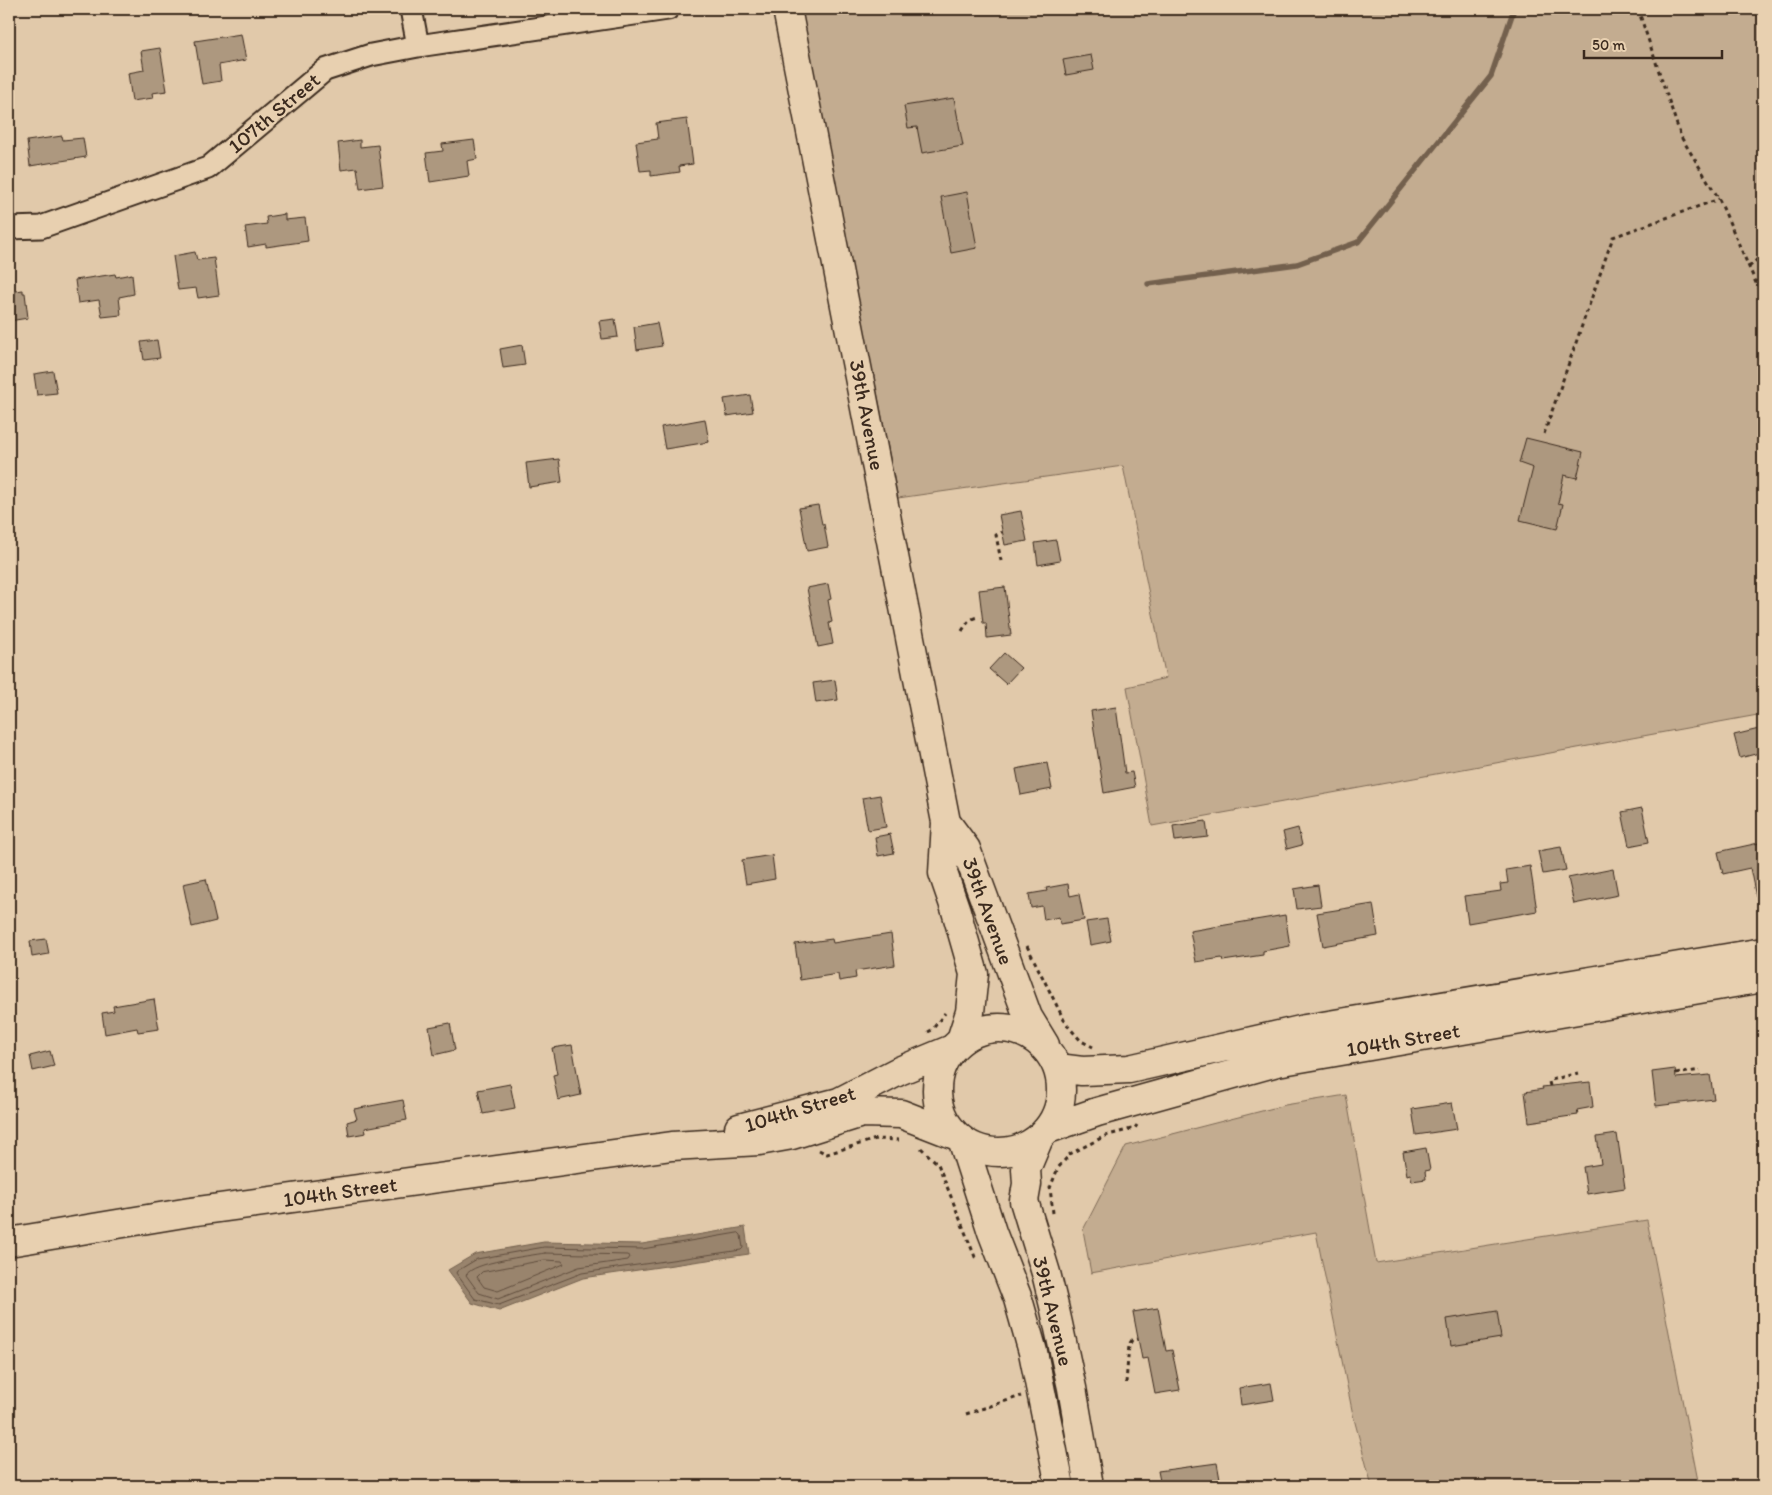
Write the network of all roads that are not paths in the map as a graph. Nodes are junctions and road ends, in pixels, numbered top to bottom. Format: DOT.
graph roads {
  1 [pos="410,9"];
  2 [pos="668,9"];
  3 [pos="788,9"];
  4 [pos="418,46"];
  5 [pos="9,228"];
  6 [pos="946,822"];
  7 [pos="1763,952"];
  8 [pos="1763,978"];
  9 [pos="956,1045"];
  10 [pos="1055,1063"];
  11 [pos="1044,1134"];
  12 [pos="959,1138"];
  13 [pos="672,1146"];
  14 [pos="9,1242"];
  15 [pos="1072,1388"];
  16 [pos="1041,1394"];
  17 [pos="1060,1486"];
  18 [pos="1089,1486"];
  1 -- 4 [label="street"];
  2 -- 4 [label="street, 107th Street"];
  3 -- 6 [label="main road, 39th Avenue"];
  4 -- 5 [label="street, 107th Street"];
  6 -- 9 [label="main road, 39th Avenue"];
  6 -- 10 [label="main road, 39th Avenue"];
  7 -- 10 [label="main road, 104th Street"];
  8 -- 11 [label="main road, 104th Street"];
  9 -- 10 [label="main road"];
  9 -- 12 [label="main road"];
  9 -- 13 [label="main road, 104th Street"];
  10 -- 11 [label="main road"];
  11 -- 12 [label="main road"];
  11 -- 15 [label="main road, 39th Avenue"];
  12 -- 13 [label="main road, 104th Street"];
  12 -- 16 [label="main road, 39th Avenue"];
  13 -- 14 [label="main road, 104th Street"];
  15 -- 16 [label="main road"];
  15 -- 18 [label="main road, 39th Avenue"];
  16 -- 17 [label="main road, 39th Avenue"];
}
